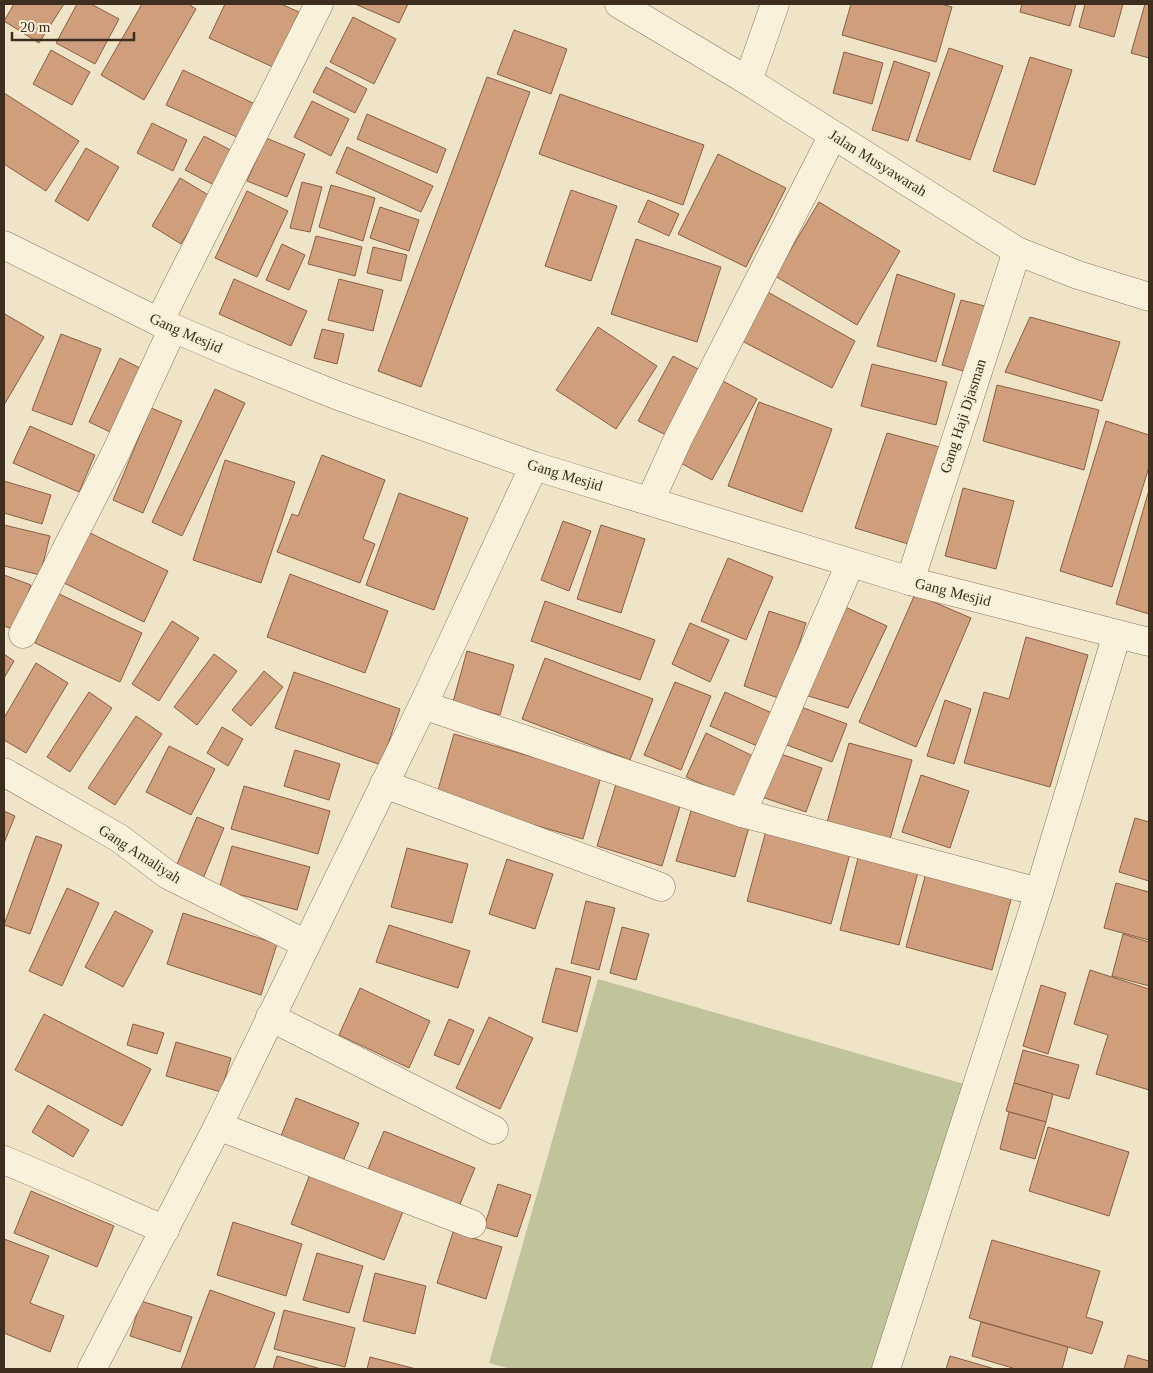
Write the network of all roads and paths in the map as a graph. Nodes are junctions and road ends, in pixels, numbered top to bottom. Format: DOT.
graph roads {
  1 [pos="319,4"];
  2 [pos="619,4"];
  3 [pos="775,4"];
  4 [pos="748,81"];
  5 [pos="833,135"];
  6 [pos="1017,250"];
  7 [pos="7,253"];
  8 [pos="1149,296"];
  9 [pos="166,325"];
  10 [pos="534,466"];
  11 [pos="650,501"];
  12 [pos="850,564"];
  13 [pos="910,582"];
  14 [pos="23,634"];
  15 [pos="1117,634"];
  16 [pos="1149,642"];
  17 [pos="424,705"];
  18 [pos="4,772"];
  19 [pos="384,784"];
  20 [pos="742,813"];
  21 [pos="661,887"];
  22 [pos="1039,892"];
  23 [pos="306,944"];
  24 [pos="270,1017"];
  25 [pos="218,1126"];
  26 [pos="494,1130"];
  27 [pos="4,1160"];
  28 [pos="472,1224"];
  29 [pos="164,1230"];
  30 [pos="92,1369"];
  31 [pos="886,1369"];
  1 -- 9 [label="street"];
  2 -- 4 [label="street, Jalan Musyawarah"];
  3 -- 4 [label="street"];
  4 -- 5 [label="street, Jalan Musyawarah"];
  5 -- 6 [label="street, Jalan Musyawarah"];
  5 -- 11 [label="street"];
  6 -- 8 [label="street, Jalan Musyawarah"];
  6 -- 13 [label="street, Gang Haji Djasman"];
  7 -- 9 [label="street, Gang Mesjid"];
  9 -- 10 [label="street, Gang Mesjid"];
  9 -- 14 [label="street"];
  10 -- 11 [label="street, Gang Mesjid"];
  10 -- 17 [label="street"];
  11 -- 12 [label="street, Gang Mesjid"];
  12 -- 13 [label="street, Gang Mesjid"];
  12 -- 20 [label="street"];
  13 -- 15 [label="street, Gang Mesjid"];
  15 -- 16 [label="street, Gang Mesjid"];
  15 -- 22 [label="street"];
  17 -- 19 [label="street"];
  17 -- 20 [label="street"];
  18 -- 23 [label="street, Gang Amaliyah"];
  19 -- 21 [label="street"];
  19 -- 23 [label="street"];
  20 -- 22 [label="street"];
  22 -- 31 [label="street"];
  23 -- 24 [label="street"];
  24 -- 25 [label="street"];
  24 -- 26 [label="street"];
  25 -- 28 [label="street"];
  25 -- 29 [label="street"];
  27 -- 29 [label="street"];
  29 -- 30 [label="street"];
}
